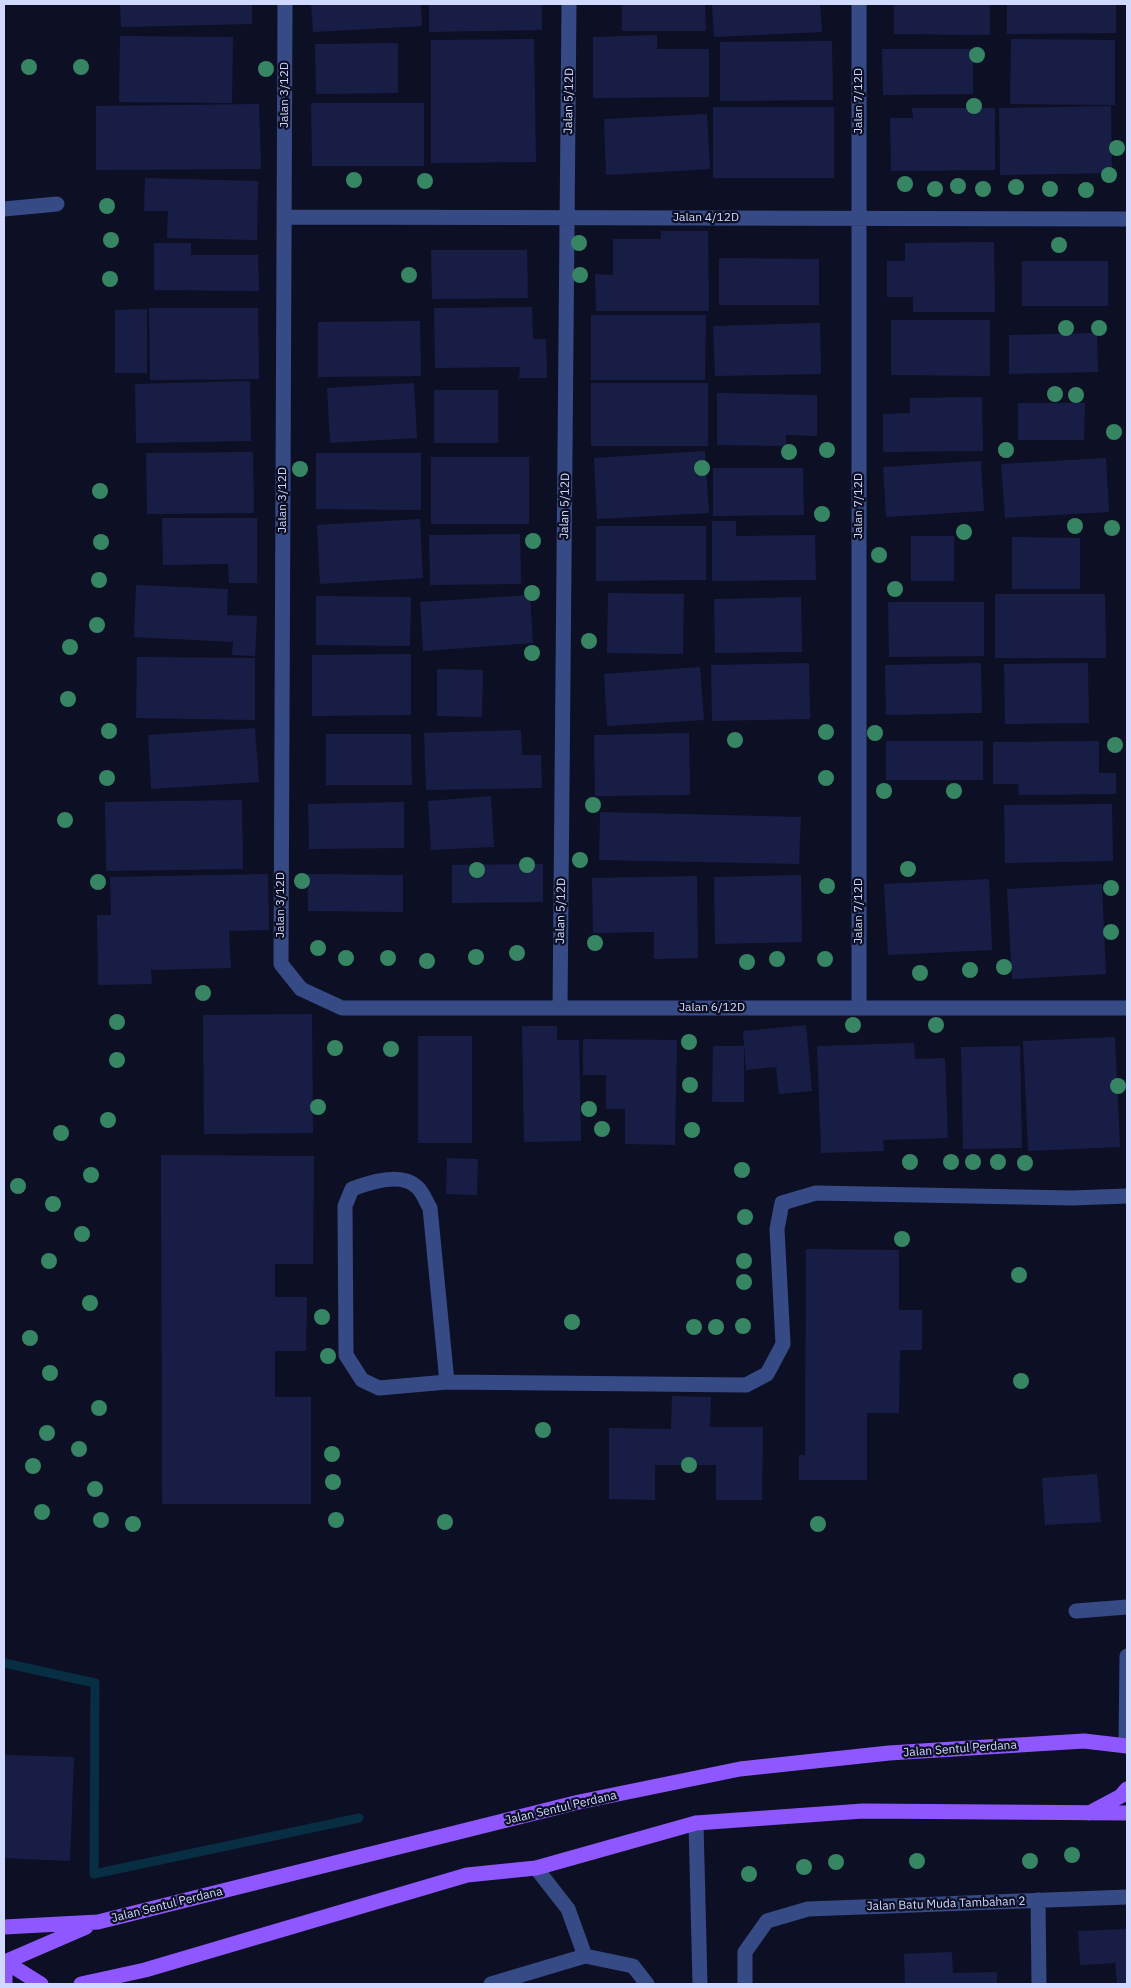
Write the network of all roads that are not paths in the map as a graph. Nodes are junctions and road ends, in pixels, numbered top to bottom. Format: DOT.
graph roads {
  1 [pos="285,4"];
  2 [pos="570,4"];
  3 [pos="859,4"];
  4 [pos="57,204"];
  5 [pos="4,209"];
  6 [pos="284,217"];
  7 [pos="568,218"];
  8 [pos="859,218"];
  9 [pos="1127,219"];
  10 [pos="301,989"];
  11 [pos="560,1008"];
  12 [pos="859,1008"];
  13 [pos="1127,1008"];
  14 [pos="1127,1196"];
  15 [pos="446,1382"];
  16 [pos="1127,1607"];
  17 [pos="1076,1611"];
  18 [pos="1127,1656"];
  19 [pos="1127,1746"];
  20 [pos="1127,1789"];
  21 [pos="1127,1813"];
  22 [pos="1085,1814"];
  23 [pos="696,1823"];
  24 [pos="536,1868"];
  25 [pos="1127,1897"];
  26 [pos="1038,1900"];
  27 [pos="98,1922"];
  28 [pos="4,1927"];
  29 [pos="585,1956"];
  30 [pos="4,1962"];
  31 [pos="5,1984"];
  32 [pos="41,1984"];
  33 [pos="81,1984"];
  34 [pos="492,1984"];
  35 [pos="647,1984"];
  36 [pos="700,1984"];
  37 [pos="745,1984"];
  38 [pos="1039,1984"];
  1 -- 6 [label="street, Jalan 3/12D"];
  2 -- 7 [label="street, Jalan 5/12D"];
  3 -- 8 [label="street, Jalan 7/12D"];
  4 -- 5 [label="street"];
  6 -- 7 [label="street, Jalan 4/12D"];
  6 -- 10 [label="street, Jalan 3/12D"];
  7 -- 8 [label="street, Jalan 4/12D"];
  7 -- 11 [label="street, Jalan 5/12D"];
  8 -- 9 [label="street, Jalan 4/12D"];
  8 -- 12 [label="street, Jalan 7/12D"];
  10 -- 11 [label="street, Jalan 6/12D"];
  11 -- 12 [label="street, Jalan 6/12D"];
  12 -- 13 [label="street, Jalan 6/12D"];
  14 -- 15 [label="street"];
  15 -- 15 [label="street"];
  16 -- 17 [label="street"];
  18 -- 19 [label="street"];
  19 -- 27 [label="main road, Jalan Sentul Perdana"];
  20 -- 22 [label="main road"];
  21 -- 22 [label="main road"];
  22 -- 23 [label="main road"];
  23 -- 24 [label="main road"];
  23 -- 36 [label="street"];
  24 -- 29 [label="street"];
  24 -- 33 [label="main road"];
  25 -- 26 [label="street, Jalan Batu Muda Tambahan 2"];
  26 -- 37 [label="street, Jalan Batu Muda Tambahan 2"];
  26 -- 38 [label="street"];
  27 -- 28 [label="main road, Jalan Sentul Perdana"];
  27 -- 30 [label="main road"];
  29 -- 34 [label="street"];
  29 -- 35 [label="street"];
  30 -- 31 [label="main road"];
  30 -- 32 [label="main road"];
}
